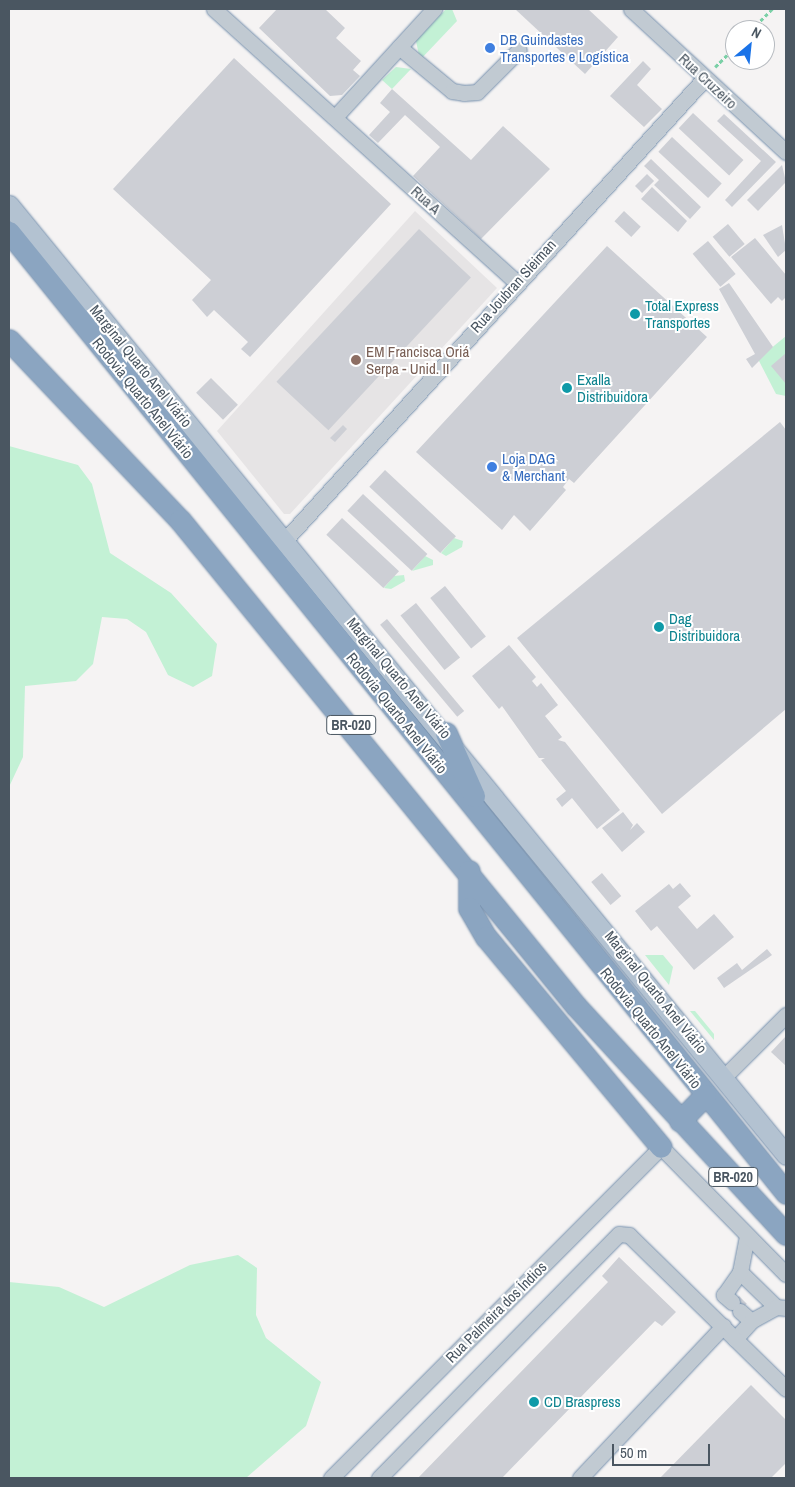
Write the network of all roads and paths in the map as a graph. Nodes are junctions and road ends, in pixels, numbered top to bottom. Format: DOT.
graph roads {
  1 [pos="214,9"];
  2 [pos="434,9"];
  3 [pos="631,9"];
  4 [pos="772,9"];
  5 [pos="761,20"];
  6 [pos="399,47"];
  7 [pos="518,50"];
  8 [pos="725,57"];
  9 [pos="705,78"];
  10 [pos="335,117"];
  11 [pos="786,152"];
  12 [pos="9,205"];
  13 [pos="9,232"];
  14 [pos="516,282"];
  15 [pos="9,340"];
  16 [pos="285,540"];
  17 [pos="446,733"];
  18 [pos="491,830"];
  19 [pos="469,870"];
  20 [pos="786,1015"];
  21 [pos="724,1077"];
  22 [pos="705,1095"];
  23 [pos="680,1121"];
  24 [pos="661,1147"];
  25 [pos="786,1155"];
  26 [pos="786,1193"];
  27 [pos="786,1234"];
  28 [pos="747,1236"];
  29 [pos="740,1272"];
  30 [pos="786,1274"];
  31 [pos="737,1307"];
  32 [pos="781,1307"];
  33 [pos="707,1311"];
  34 [pos="723,1326"];
  35 [pos="735,1339"];
  36 [pos="786,1390"];
  37 [pos="331,1478"];
  38 [pos="379,1478"];
  39 [pos="580,1478"];
  1 -- 10 [label="street, Rua A"];
  2 -- 6 [label="street"];
  3 -- 9 [label="street, Rua Cruzeiro"];
  4 -- 5 [label="path"];
  6 -- 7 [label="street"];
  6 -- 10 [label="street"];
  8 -- 9 [label="path"];
  9 -- 11 [label="street, Rua Cruzeiro"];
  9 -- 14 [label="street, Rua Joubran Sleiman"];
  10 -- 14 [label="street, Rua A"];
  12 -- 16 [label="main road, Marginal Quarto Anel Viário"];
  13 -- 18 [label="highway, Rodovia Quarto Anel Viário / BR-020"];
  14 -- 16 [label="street, Rua Joubran Sleiman"];
  15 -- 19 [label="highway, BR-020"];
  16 -- 17 [label="main road, Marginal Quarto Anel Viário"];
  17 -- 18 [label="highway"];
  17 -- 21 [label="main road, Marginal Quarto Anel Viário"];
  18 -- 22 [label="highway, Rodovia Quarto Anel Viário / BR-020"];
  19 -- 23 [label="highway, BR-020"];
  19 -- 24 [label="highway"];
  20 -- 21 [label="street"];
  21 -- 25 [label="main road, Marginal Quarto Anel Viário"];
  22 -- 23 [label="highway"];
  22 -- 26 [label="highway, Rodovia Quarto Anel Viário / BR-020"];
  23 -- 27 [label="highway, BR-020"];
  24 -- 28 [label="street"];
  24 -- 37 [label="street, Rua Palmeira dos Índios"];
  28 -- 29 [label="street"];
  28 -- 30 [label="street"];
  29 -- 31 [label="street"];
  29 -- 32 [label="street"];
  31 -- 32 [label="street"];
  31 -- 33 [label="street"];
  31 -- 35 [label="street"];
  33 -- 34 [label="street"];
  33 -- 38 [label="street"];
  34 -- 35 [label="street"];
  34 -- 39 [label="street"];
  35 -- 36 [label="street"];
}
